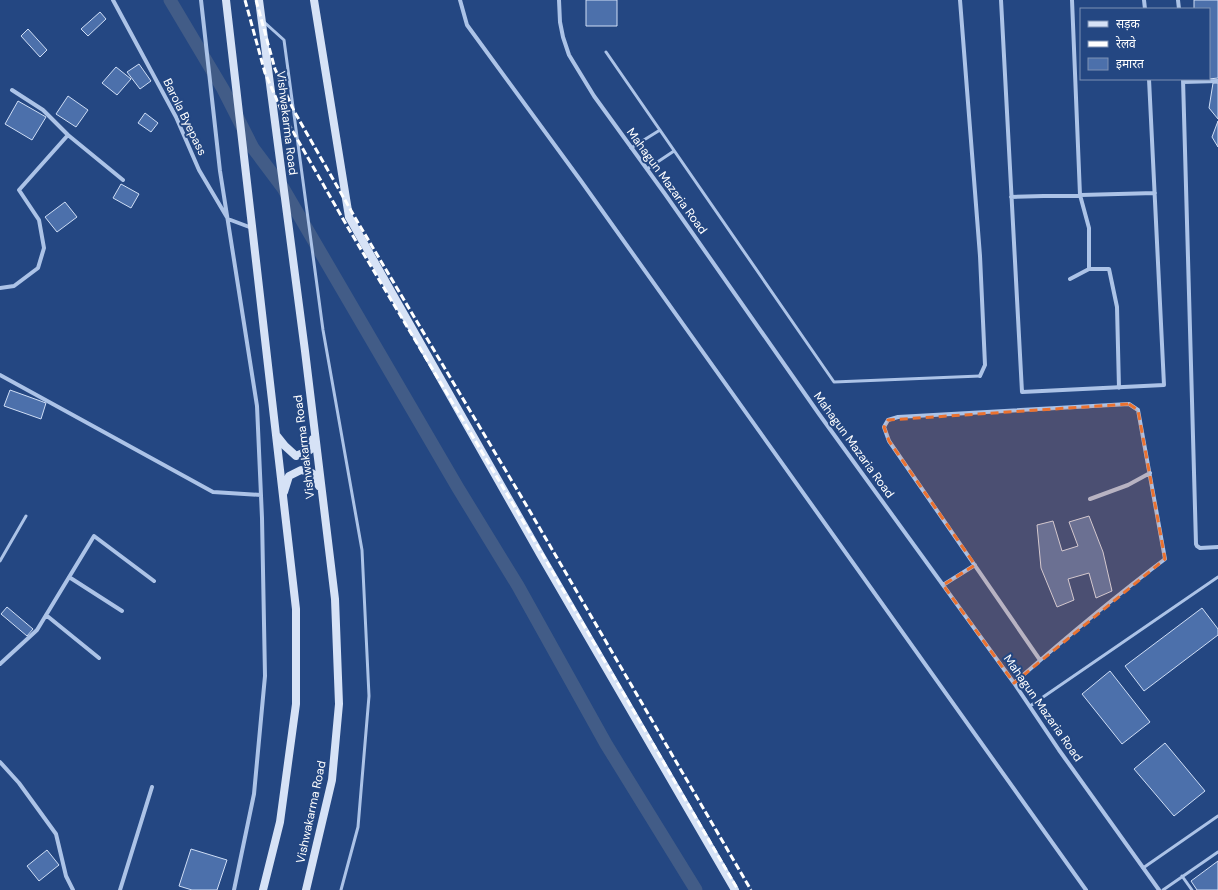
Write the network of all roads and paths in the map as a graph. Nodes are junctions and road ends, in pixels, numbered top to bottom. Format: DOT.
graph roads {
  1 [pos="113,0"];
  2 [pos="201,0"];
  3 [pos="226,0"];
  4 [pos="259,0"];
  5 [pos="314,0"];
  6 [pos="460,0"];
  7 [pos="559,0"];
  8 [pos="960,0"];
  9 [pos="1001,0"];
  10 [pos="1072,0"];
  11 [pos="261,20"];
  12 [pos="606,52"];
  13 [pos="1149,80"];
  14 [pos="1183,81"];
  15 [pos="1218,81"];
  16 [pos="12,90"];
  17 [pos="660,130"];
  18 [pos="68,135"];
  19 [pos="632,148"];
  20 [pos="674,151"];
  21 [pos="647,169"];
  22 [pos="123,180"];
  23 [pos="1155,193"];
  24 [pos="1080,195"];
  25 [pos="1011,197"];
  26 [pos="228,219"];
  27 [pos="252,228"];
  28 [pos="1089,269"];
  29 [pos="1070,279"];
  30 [pos="0,288"];
  31 [pos="0,375"];
  32 [pos="980,376"];
  33 [pos="1119,388"];
  34 [pos="276,434"];
  35 [pos="314,437"];
  36 [pos="1150,473"];
  37 [pos="321,490"];
  38 [pos="261,495"];
  39 [pos="283,495"];
  40 [pos="1090,499"];
  41 [pos="26,516"];
  42 [pos="1218,547"];
  43 [pos="0,560"];
  44 [pos="975,565"];
  45 [pos="69,577"];
  46 [pos="1218,577"];
  47 [pos="154,581"];
  48 [pos="943,585"];
  49 [pos="122,611"];
  50 [pos="46,615"];
  51 [pos="99,658"];
  52 [pos="1040,660"];
  53 [pos="0,664"];
  54 [pos="1014,683"];
  55 [pos="1030,706"];
  56 [pos="0,762"];
  57 [pos="152,787"];
  58 [pos="1218,816"];
  59 [pos="1218,852"];
  60 [pos="1143,868"];
  61 [pos="1182,876"];
  62 [pos="73,890"];
  63 [pos="120,890"];
  64 [pos="234,890"];
  65 [pos="263,890"];
  66 [pos="306,890"];
  67 [pos="341,890"];
  68 [pos="735,890"];
  69 [pos="1086,890"];
  70 [pos="1159,890"];
  71 [pos="1163,890"];
  72 [pos="1192,890"];
  1 -- 26 [label="street, Barola Byepass"];
  2 -- 26 [label="street"];
  3 -- 27 [label="main road"];
  4 -- 11 [label="main road, Vishwakarma Road"];
  5 -- 68 [label="main road"];
  6 -- 69 [label="street"];
  7 -- 19 [label="street, Mahagun Mazaria Road"];
  8 -- 32 [label="street"];
  9 -- 25 [label="street"];
  10 -- 24 [label="street"];
  11 -- 35 [label="main road, Vishwakarma Road"];
  11 -- 67 [label="lane"];
  12 -- 17 [label="lane"];
  13 -- 23 [label="street"];
  14 -- 15 [label="street"];
  14 -- 42 [label="street"];
  16 -- 18 [label="street"];
  17 -- 19 [label="lane"];
  17 -- 20 [label="lane"];
  18 -- 22 [label="street"];
  18 -- 30 [label="street"];
  19 -- 21 [label="street, Mahagun Mazaria Road"];
  20 -- 21 [label="lane"];
  20 -- 32 [label="lane"];
  21 -- 48 [label="street, Mahagun Mazaria Road"];
  23 -- 24 [label="street"];
  23 -- 33 [label="street"];
  24 -- 25 [label="street"];
  24 -- 28 [label="street"];
  25 -- 33 [label="street"];
  26 -- 27 [label="street"];
  26 -- 38 [label="street"];
  27 -- 34 [label="main road"];
  28 -- 29 [label="street"];
  28 -- 33 [label="street"];
  31 -- 38 [label="street"];
  34 -- 35 [label="main road"];
  34 -- 39 [label="main road"];
  35 -- 37 [label="main road, Vishwakarma Road"];
  36 -- 40 [label="street"];
  36 -- 44 [label="street"];
  36 -- 52 [label="street"];
  37 -- 39 [label="main road"];
  37 -- 66 [label="main road, Vishwakarma Road"];
  38 -- 64 [label="street"];
  39 -- 65 [label="main road"];
  41 -- 43 [label="lane"];
  44 -- 48 [label="street"];
  44 -- 52 [label="street"];
  45 -- 47 [label="street"];
  45 -- 49 [label="street"];
  45 -- 50 [label="street"];
  46 -- 55 [label="lane"];
  48 -- 54 [label="street, Mahagun Mazaria Road"];
  50 -- 51 [label="street"];
  50 -- 53 [label="street"];
  52 -- 54 [label="street"];
  54 -- 55 [label="street, Mahagun Mazaria Road"];
  55 -- 60 [label="street, Mahagun Mazaria Road"];
  56 -- 62 [label="street"];
  57 -- 63 [label="street"];
  58 -- 60 [label="lane"];
  59 -- 61 [label="lane"];
  60 -- 70 [label="street, Mahagun Mazaria Road"];
  61 -- 71 [label="lane"];
  61 -- 72 [label="lane"];
}
